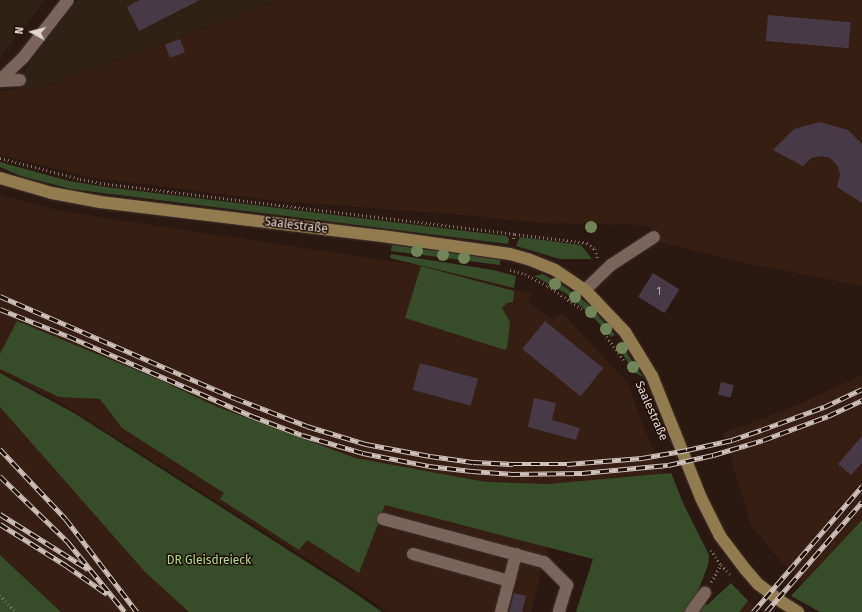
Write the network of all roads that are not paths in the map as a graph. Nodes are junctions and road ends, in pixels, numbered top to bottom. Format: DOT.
graph roads {
  1 [pos="68,0"];
  2 [pos="20,80"];
  3 [pos="0,81"];
  4 [pos="0,178"];
  5 [pos="654,237"];
  6 [pos="585,290"];
  7 [pos="383,519"];
  8 [pos="413,554"];
  9 [pos="516,554"];
  10 [pos="509,581"];
  11 [pos="705,593"];
  12 [pos="501,612"];
  13 [pos="559,612"];
  14 [pos="691,612"];
  15 [pos="798,612"];
  1 -- 3 [label="street"];
  2 -- 3 [label="street"];
  4 -- 6 [label="main road, Saalestraße"];
  5 -- 6 [label="street"];
  6 -- 15 [label="main road, Saalestraße"];
  7 -- 9 [label="street"];
  8 -- 10 [label="street"];
  9 -- 10 [label="street"];
  9 -- 13 [label="street"];
  10 -- 12 [label="street"];
  11 -- 14 [label="street"];
}
